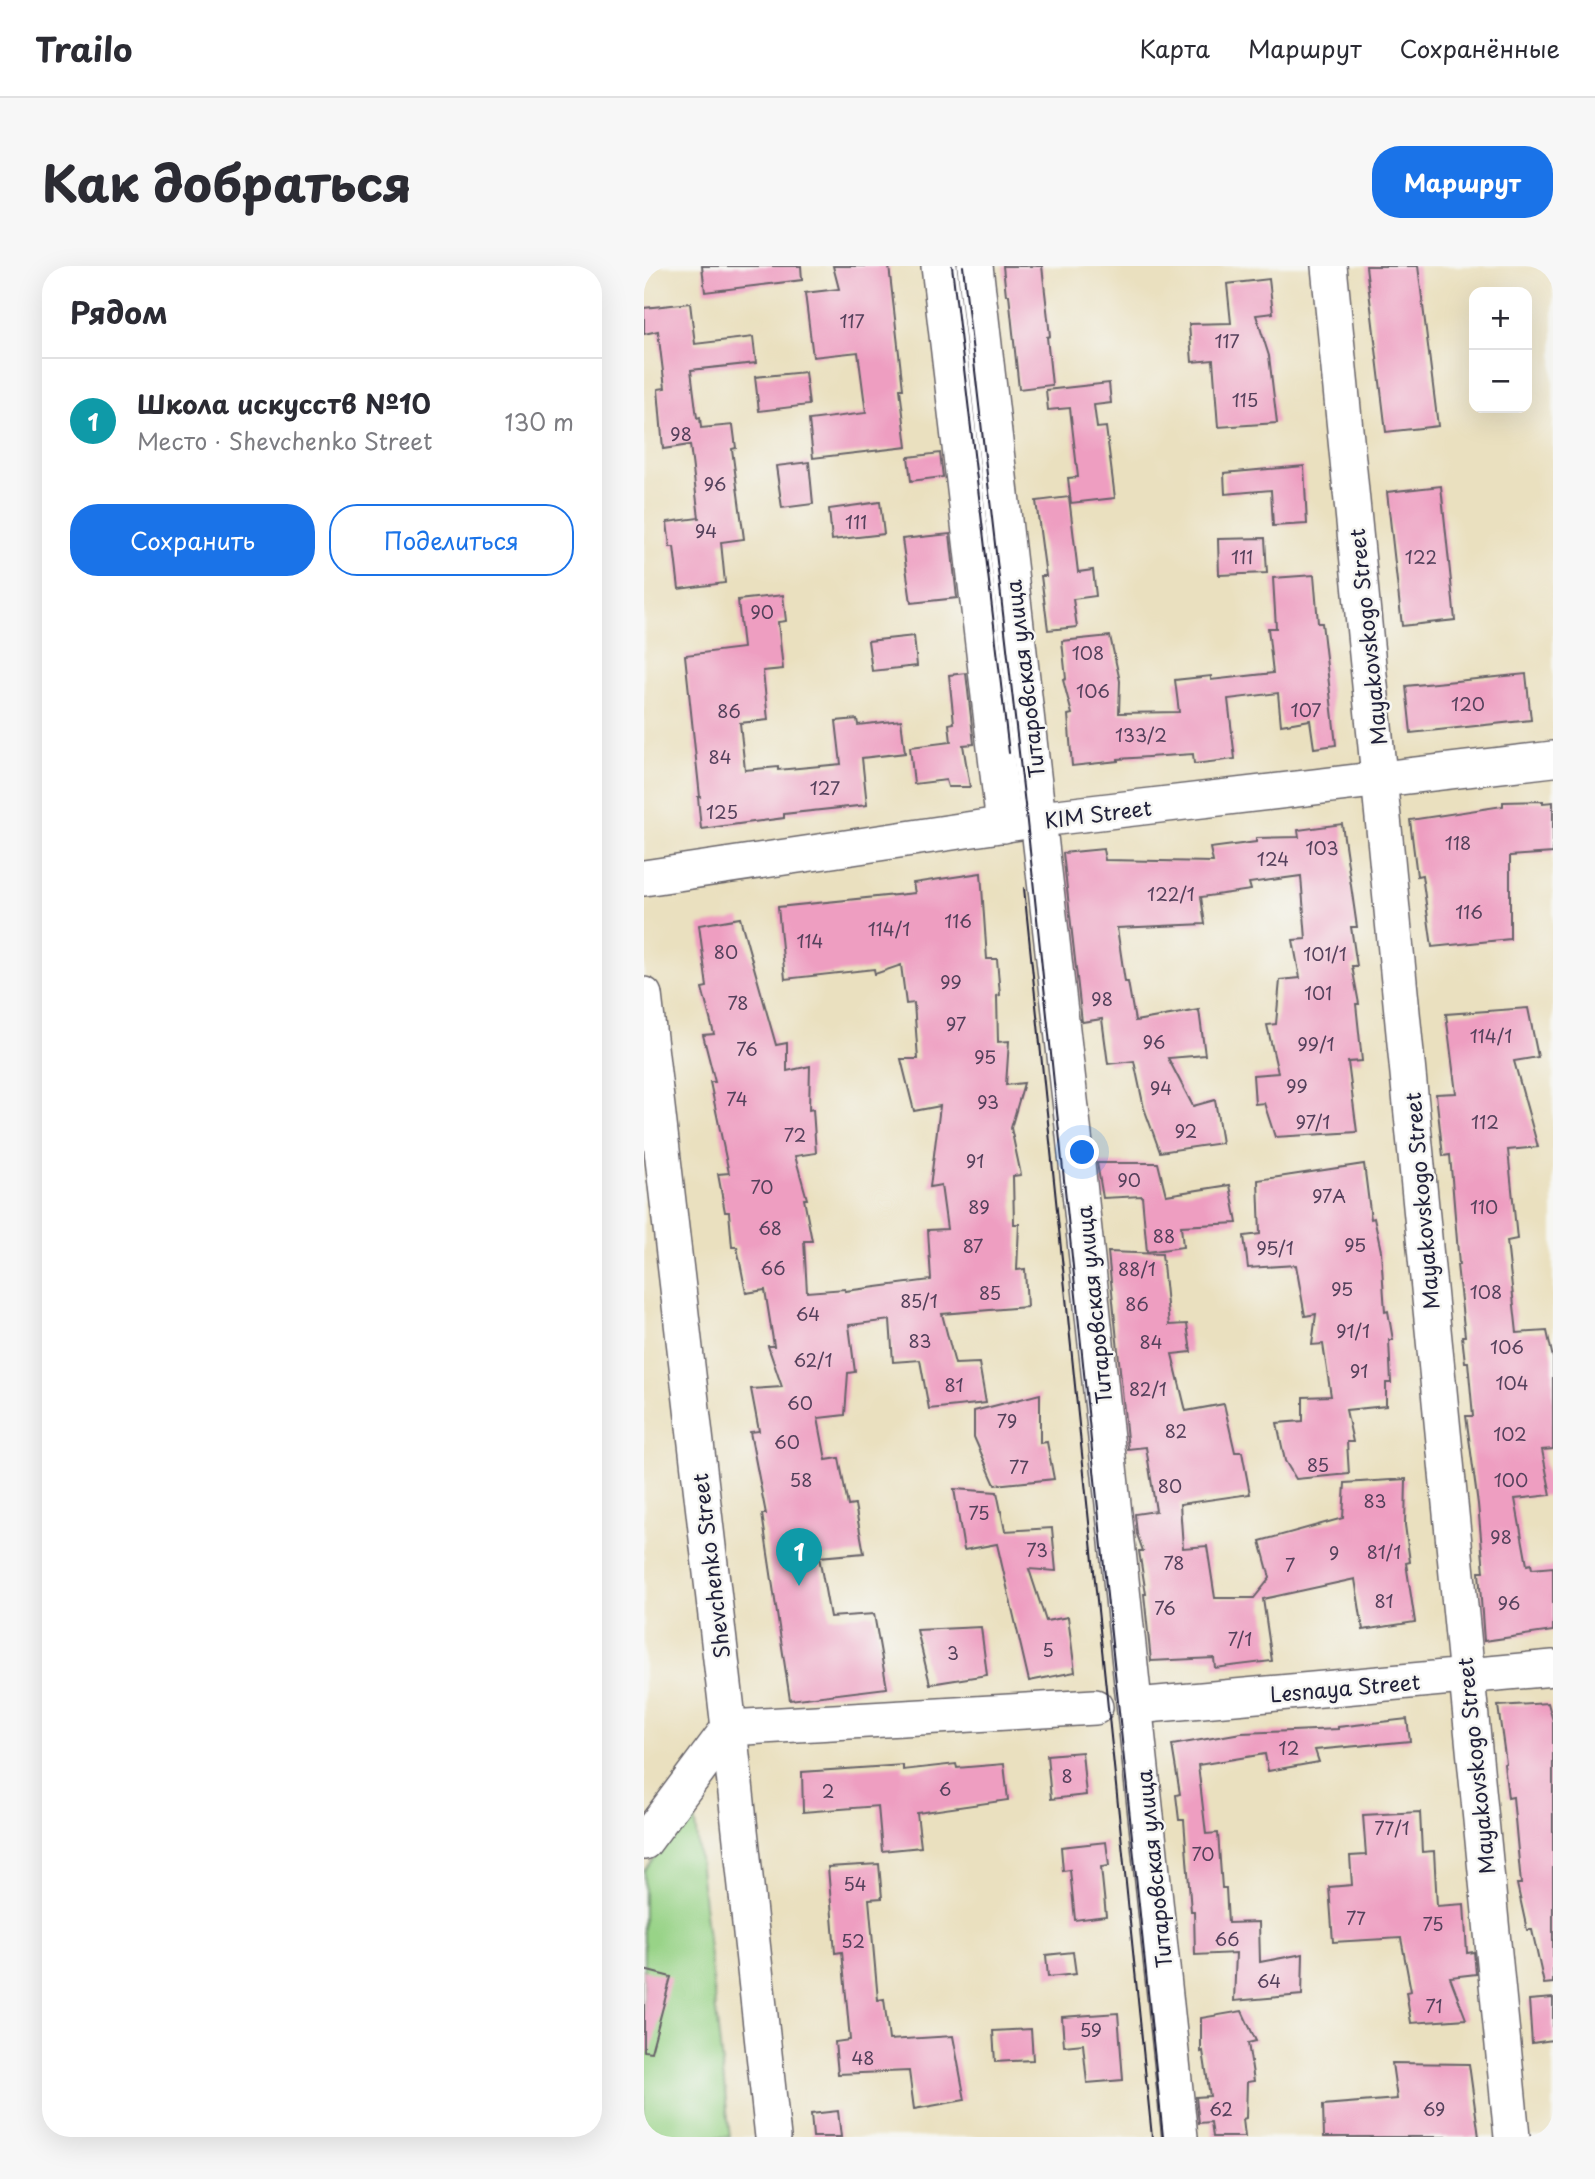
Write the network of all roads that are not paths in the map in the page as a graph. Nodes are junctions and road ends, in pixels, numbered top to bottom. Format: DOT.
graph roads {
  1 [pos="939,266"];
  2 [pos="975,266"];
  3 [pos="1329,266"];
  4 [pos="1553,759"];
  5 [pos="1382,779"];
  6 [pos="1040,819"];
  7 [pos="1004,825"];
  8 [pos="644,878"];
  9 [pos="644,995"];
  10 [pos="1553,1668"];
  11 [pos="1466,1677"];
  12 [pos="1136,1706"];
  13 [pos="1095,1707"];
  14 [pos="729,1728"];
  15 [pos="644,1842"];
  16 [pos="773,2137"];
  17 [pos="1180,2137"];
  18 [pos="1512,2137"];
  1 -- 7 [label="street, Титаровская улица"];
  2 -- 6 [label="street, Титаровская улица"];
  3 -- 5 [label="street, Mayakovskogo Street"];
  4 -- 5 [label="street, KIM Street"];
  5 -- 6 [label="street, KIM Street"];
  5 -- 11 [label="street, Mayakovskogo Street"];
  6 -- 7 [label="street, KIM Street"];
  6 -- 12 [label="street, Титаровская улица"];
  7 -- 8 [label="street, KIM Street"];
  9 -- 14 [label="street, Shevchenko Street"];
  10 -- 11 [label="street, Lesnaya Street"];
  11 -- 12 [label="street, Lesnaya Street"];
  11 -- 18 [label="street, Mayakovskogo Street"];
  12 -- 17 [label="street, Титаровская улица"];
  13 -- 14 [label="street"];
  14 -- 15 [label="street"];
  14 -- 16 [label="street, Shevchenko Street"];
}
